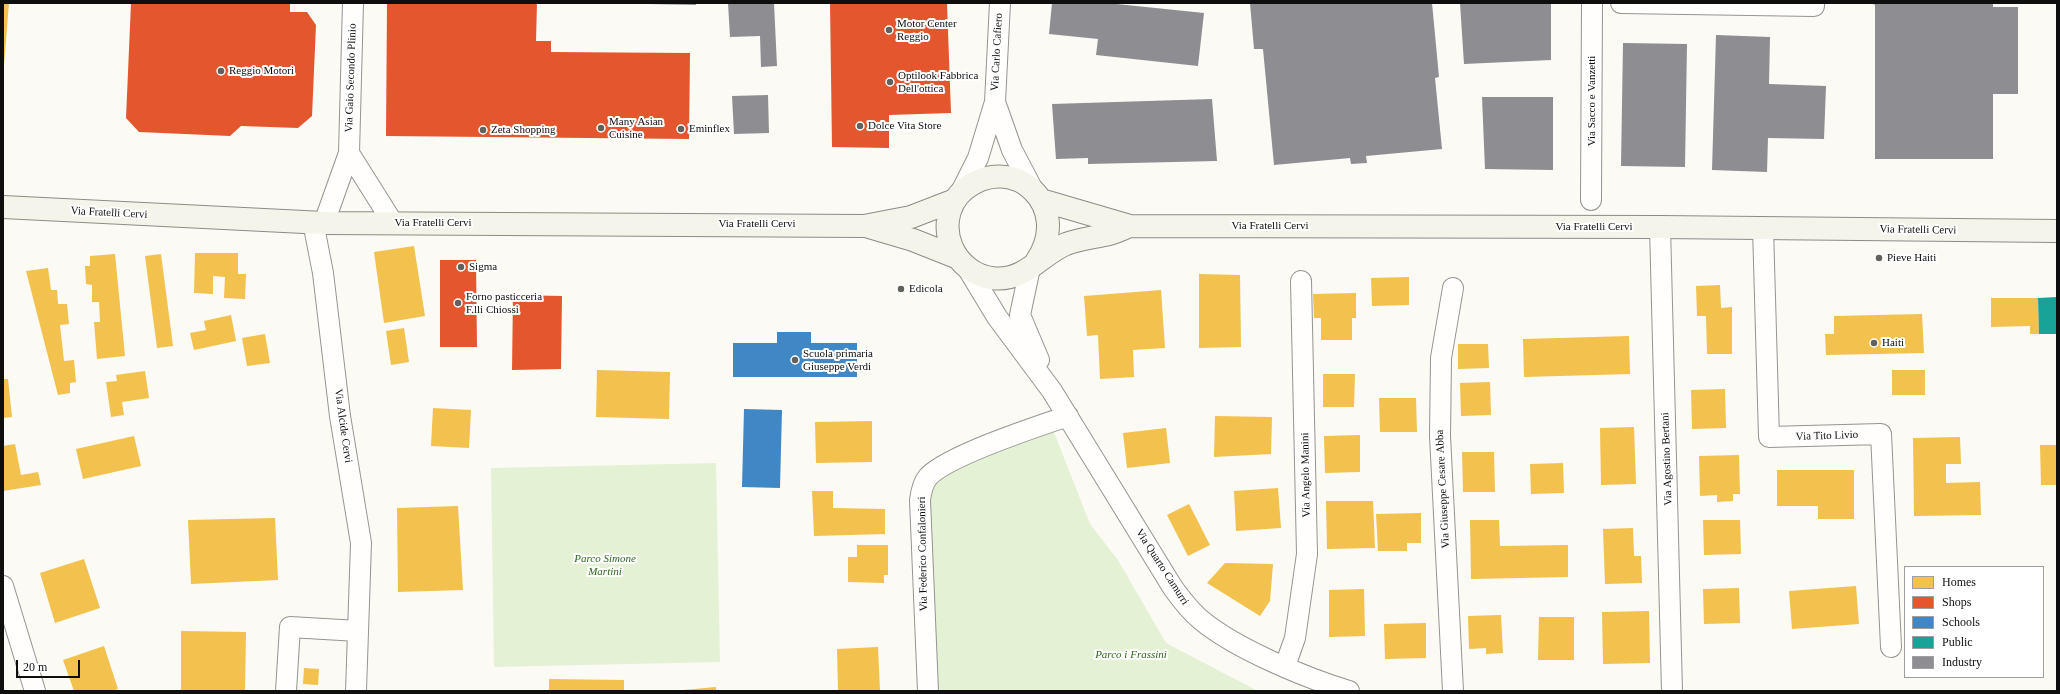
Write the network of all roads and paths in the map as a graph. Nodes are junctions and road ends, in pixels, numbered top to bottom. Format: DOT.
graph roads {
  1 [pos="353,3"];
  2 [pos="1000,3"];
  3 [pos="1592,3"];
  4 [pos="1621,3"];
  5 [pos="1814,3"];
  6 [pos="995,102"];
  7 [pos="349,153"];
  8 [pos="1037,195"];
  9 [pos="958,196"];
  10 [pos="1591,200"];
  11 [pos="3,207"];
  12 [pos="319,222"];
  13 [pos="393,223"];
  14 [pos="864,226"];
  15 [pos="1130,226"];
  16 [pos="1660,227"];
  17 [pos="1763,228"];
  18 [pos="2057,231"];
  19 [pos="962,263"];
  20 [pos="1033,265"];
  21 [pos="1301,281"];
  22 [pos="1453,288"];
  23 [pos="1052,391"];
  24 [pos="1068,416"];
  25 [pos="3,586"];
  26 [pos="358,631"];
  27 [pos="1891,647"];
  28 [pos="1285,666"];
  29 [pos="36,691"];
  30 [pos="286,691"];
  31 [pos="356,691"];
  32 [pos="928,691"];
  33 [pos="1349,691"];
  34 [pos="1453,691"];
  35 [pos="1672,691"];
  1 -- 7 [label="street, Via Gaio Secondo Plinio"];
  2 -- 6 [label="street, Via Carlo Cafiero"];
  3 -- 10 [label="street, Via Sacco e Vanzetti"];
  4 -- 5 [label="street"];
  6 -- 8 [label="street, Via Carlo Cafiero"];
  6 -- 9 [label="street, Via Carlo Cafiero"];
  7 -- 12 [label="street, Via Gaio Secondo Plinio"];
  7 -- 13 [label="street"];
  8 -- 9 [label="main road, Via Fratelli Cervi"];
  8 -- 15 [label="main road, Via Fratelli Cervi"];
  8 -- 20 [label="main road"];
  9 -- 14 [label="main road, Via Fratelli Cervi"];
  9 -- 19 [label="main road"];
  11 -- 12 [label="main road, Via Fratelli Cervi"];
  12 -- 13 [label="main road, Via Fratelli Cervi"];
  12 -- 26 [label="street, Via Alcide Cervi"];
  13 -- 14 [label="main road, Via Fratelli Cervi"];
  14 -- 19 [label="main road, Via Fratelli Cervi"];
  15 -- 16 [label="main road, Via Fratelli Cervi"];
  15 -- 20 [label="main road, Via Fratelli Cervi"];
  16 -- 17 [label="main road, Via Fratelli Cervi"];
  16 -- 35 [label="street, Via Agostino Bertani"];
  17 -- 18 [label="main road, Via Fratelli Cervi"];
  17 -- 27 [label="street, Via Tito Livio"];
  19 -- 20 [label="main road, Via Fratelli Cervi"];
  19 -- 23 [label="street, Via Quarto Camurri"];
  20 -- 23 [label="street, Via Quarto Camurri"];
  21 -- 28 [label="street, Via Angelo Manini"];
  22 -- 34 [label="street, Via Giuseppe Cesare Abba"];
  23 -- 24 [label="street, Via Quarto Camurri"];
  24 -- 28 [label="street, Via Quarto Camurri"];
  24 -- 32 [label="street, Via Federico Confalonieri"];
  25 -- 29 [label="street"];
  26 -- 30 [label="street"];
  26 -- 31 [label="street, Via Alcide Cervi"];
  28 -- 33 [label="street, Via Quarto Camurri"];
}
